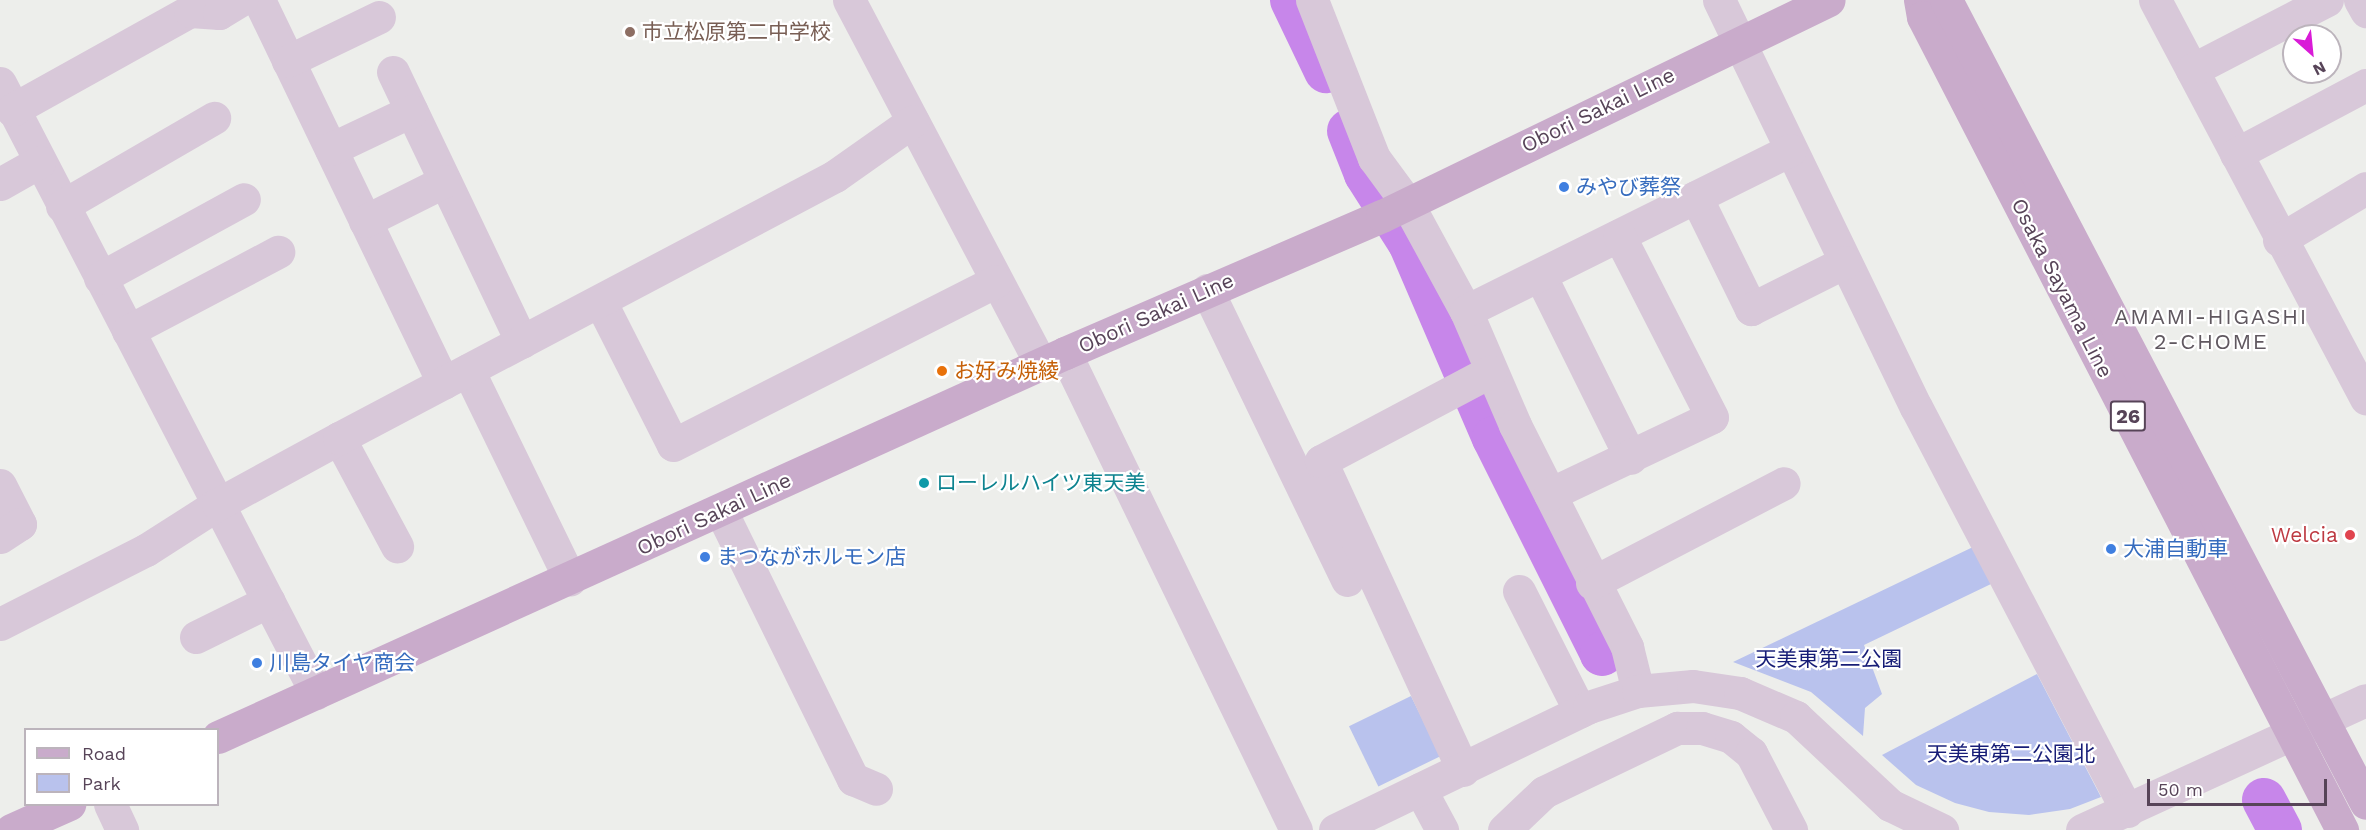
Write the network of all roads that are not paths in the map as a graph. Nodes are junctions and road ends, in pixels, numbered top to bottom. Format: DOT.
graph roads {
  1 [pos="242,0"];
  2 [pos="259,0"];
  3 [pos="849,0"];
  4 [pos="1719,0"];
  5 [pos="1829,0"];
  6 [pos="1920,0"];
  7 [pos="1946,0"];
  8 [pos="2155,0"];
  9 [pos="2327,0"];
  10 [pos="2360,0"];
  11 [pos="1321,3"];
  12 [pos="2366,11"];
  13 [pos="379,17"];
  14 [pos="1740,39"];
  15 [pos="288,61"];
  16 [pos="2192,70"];
  17 [pos="393,72"];
  18 [pos="2366,85"];
  19 [pos="6,96"];
  20 [pos="411,111"];
  21 [pos="214,118"];
  22 [pos="913,121"];
  23 [pos="331,149"];
  24 [pos="1790,150"];
  25 [pos="2236,154"];
  26 [pos="39,162"];
  27 [pos="445,181"];
  28 [pos="0,184"];
  29 [pos="2366,188"];
  30 [pos="1696,197"];
  31 [pos="244,199"];
  32 [pos="62,206"];
  33 [pos="1395,209"];
  34 [pos="365,221"];
  35 [pos="1619,235"];
  36 [pos="2279,240"];
  37 [pos="278,252"];
  38 [pos="1845,262"];
  39 [pos="1540,274"];
  40 [pos="100,278"];
  41 [pos="996,281"];
  42 [pos="1208,291"];
  43 [pos="600,301"];
  44 [pos="1466,312"];
  45 [pos="128,331"];
  46 [pos="522,342"];
  47 [pos="1053,359"];
  48 [pos="1491,371"];
  49 [pos="455,377"];
  50 [pos="2366,399"];
  51 [pos="339,438"];
  52 [pos="1631,458"];
  53 [pos="1784,483"];
  54 [pos="0,485"];
  55 [pos="1550,494"];
  56 [pos="218,504"];
  57 [pos="721,511"];
  58 [pos="0,537"];
  59 [pos="397,546"];
  60 [pos="570,579"];
  61 [pos="1347,580"];
  62 [pos="1592,583"];
  63 [pos="1519,591"];
  64 [pos="269,601"];
  65 [pos="0,624"];
  66 [pos="196,637"];
  67 [pos="1638,691"];
  68 [pos="316,693"];
  69 [pos="2366,700"];
  70 [pos="1580,711"];
  71 [pos="2323,723"];
  72 [pos="2290,732"];
  73 [pos="219,737"];
  74 [pos="1463,770"];
  75 [pos="876,789"];
  76 [pos="1420,789"];
  77 [pos="2366,803"];
  78 [pos="65,806"];
  79 [pos="111,806"];
  80 [pos="2127,811"];
  81 [pos="1375,821"];
  82 [pos="11,830"];
  83 [pos="122,830"];
  84 [pos="1296,830"];
  85 [pos="1335,830"];
  86 [pos="1442,830"];
  87 [pos="1504,830"];
  88 [pos="1791,830"];
  89 [pos="1942,830"];
  90 [pos="2082,830"];
  91 [pos="2342,830"];
  1 -- 19 [label="street"];
  2 -- 15 [label="street"];
  3 -- 22 [label="street"];
  4 -- 14 [label="street"];
  5 -- 14 [label="main road, Obori Sakai Line"];
  6 -- 72 [label="main road, Osaka Sayama Line / 26"];
  7 -- 71 [label="main road, Osaka Sayama Line / 26"];
  8 -- 16 [label="street"];
  9 -- 16 [label="street"];
  10 -- 12 [label="street"];
  11 -- 33 [label="street"];
  13 -- 15 [label="street"];
  14 -- 24 [label="street"];
  14 -- 33 [label="main road, Obori Sakai Line"];
  15 -- 23 [label="street"];
  16 -- 25 [label="street"];
  17 -- 20 [label="street"];
  18 -- 25 [label="street"];
  19 -- 26 [label="street"];
  20 -- 23 [label="street"];
  20 -- 27 [label="street"];
  21 -- 32 [label="street"];
  22 -- 41 [label="street"];
  22 -- 43 [label="street"];
  23 -- 34 [label="street"];
  24 -- 30 [label="street"];
  24 -- 38 [label="street"];
  25 -- 36 [label="street"];
  26 -- 28 [label="street"];
  26 -- 32 [label="street"];
  27 -- 34 [label="street"];
  27 -- 46 [label="street"];
  29 -- 36 [label="street"];
  30 -- 35 [label="street"];
  30 -- 38 [label="street"];
  31 -- 40 [label="street"];
  32 -- 40 [label="street"];
  33 -- 42 [label="main road, Obori Sakai Line"];
  33 -- 44 [label="street"];
  34 -- 49 [label="street"];
  35 -- 39 [label="street"];
  35 -- 52 [label="street"];
  36 -- 50 [label="street"];
  37 -- 45 [label="street"];
  38 -- 80 [label="street"];
  39 -- 44 [label="street"];
  39 -- 52 [label="street"];
  40 -- 45 [label="street"];
  41 -- 43 [label="street"];
  41 -- 47 [label="street"];
  42 -- 47 [label="main road, Obori Sakai Line"];
  42 -- 61 [label="street"];
  43 -- 46 [label="street"];
  44 -- 48 [label="street"];
  45 -- 56 [label="street"];
  46 -- 49 [label="street"];
  47 -- 57 [label="main road, Obori Sakai Line"];
  47 -- 84 [label="street"];
  48 -- 55 [label="street"];
  48 -- 74 [label="street"];
  49 -- 51 [label="street"];
  49 -- 60 [label="street"];
  51 -- 56 [label="street"];
  51 -- 59 [label="street"];
  52 -- 55 [label="street"];
  53 -- 62 [label="street"];
  54 -- 58 [label="street"];
  55 -- 62 [label="street"];
  56 -- 64 [label="street"];
  56 -- 65 [label="street"];
  57 -- 60 [label="main road, Obori Sakai Line"];
  57 -- 75 [label="street"];
  60 -- 68 [label="main road, Obori Sakai Line"];
  62 -- 67 [label="street"];
  63 -- 70 [label="street"];
  64 -- 66 [label="street"];
  64 -- 68 [label="street"];
  67 -- 70 [label="street"];
  67 -- 89 [label="street"];
  68 -- 73 [label="main road, Obori Sakai Line"];
  69 -- 71 [label="street"];
  70 -- 74 [label="street"];
  71 -- 72 [label="street"];
  71 -- 77 [label="main road, Osaka Sayama Line / 26"];
  72 -- 80 [label="street"];
  72 -- 91 [label="main road, Osaka Sayama Line / 26"];
  74 -- 76 [label="street"];
  76 -- 81 [label="street"];
  76 -- 86 [label="street"];
  78 -- 82 [label="main road"];
  79 -- 83 [label="street"];
  80 -- 90 [label="street"];
  81 -- 85 [label="street"];
  87 -- 88 [label="street"];
}
